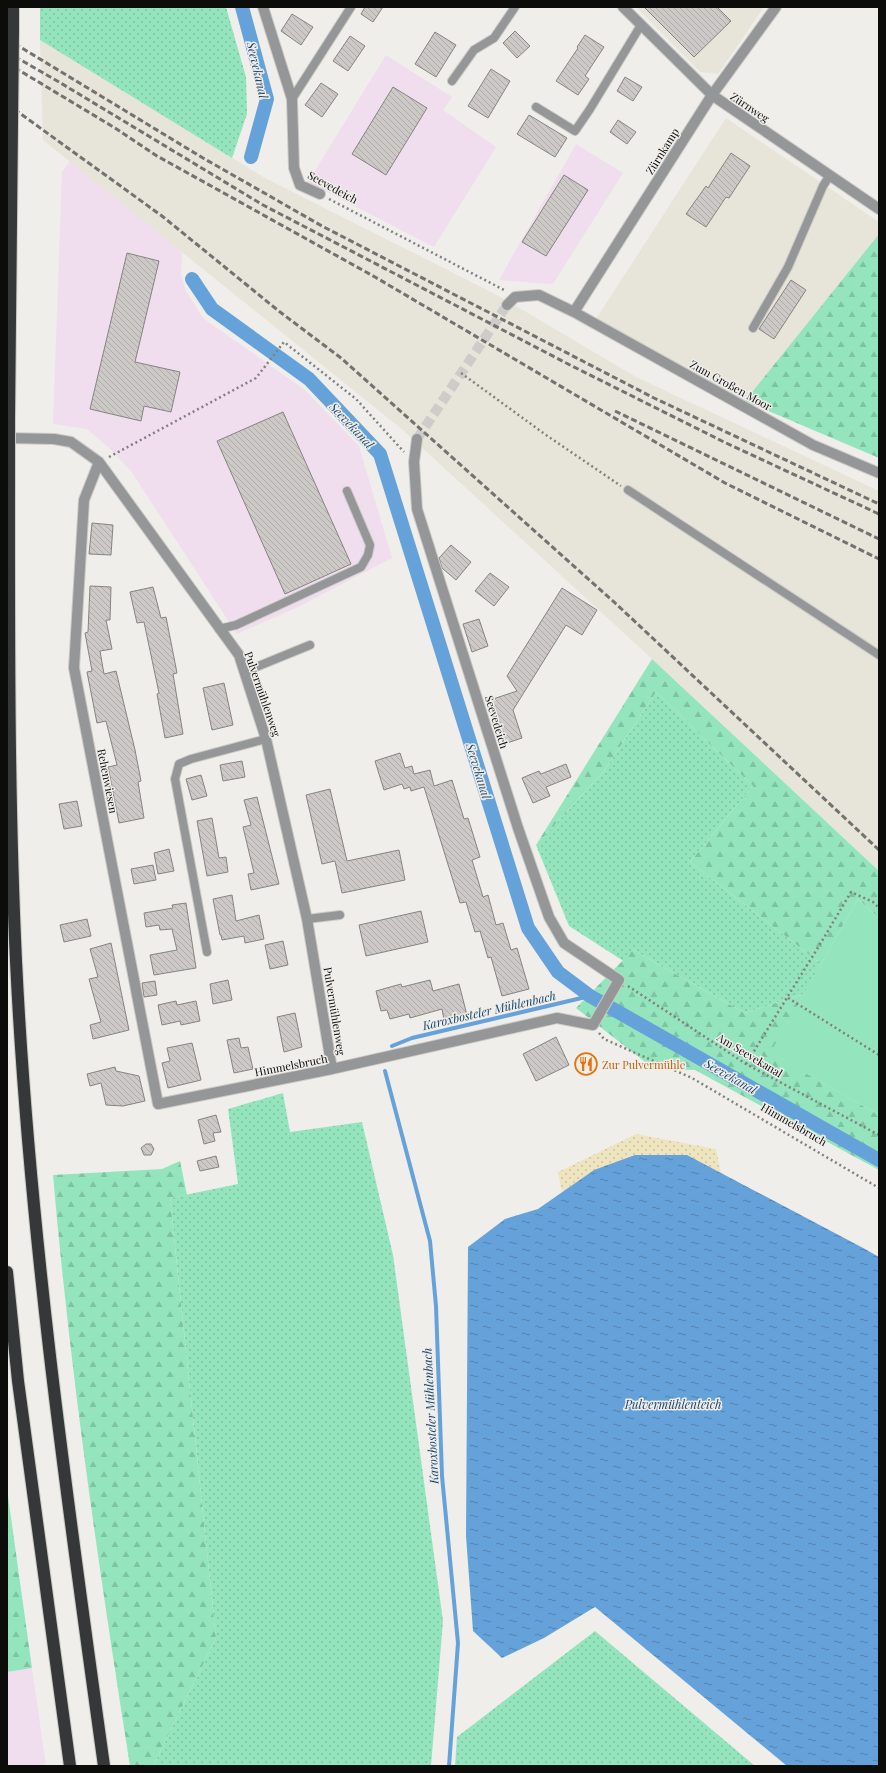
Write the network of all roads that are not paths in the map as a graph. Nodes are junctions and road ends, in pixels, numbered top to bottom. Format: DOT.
graph roads {
  1 [pos="13,7"];
  2 [pos="263,7"];
  3 [pos="351,7"];
  4 [pos="515,7"];
  5 [pos="623,7"];
  6 [pos="776,7"];
  7 [pos="641,25"];
  8 [pos="452,81"];
  9 [pos="712,95"];
  10 [pos="292,99"];
  11 [pos="536,107"];
  12 [pos="830,175"];
  13 [pos="320,194"];
  14 [pos="879,209"];
  15 [pos="507,305"];
  16 [pos="574,312"];
  17 [pos="753,328"];
  18 [pos="7,438"];
  19 [pos="417,439"];
  20 [pos="99,462"];
  21 [pos="879,472"];
  22 [pos="628,490"];
  23 [pos="347,491"];
  24 [pos="219,629"];
  25 [pos="310,646"];
  26 [pos="879,655"];
  27 [pos="244,672"];
  28 [pos="266,739"];
  29 [pos="340,915"];
  30 [pos="307,919"];
  31 [pos="207,952"];
  32 [pos="594,1023"];
  33 [pos="332,1069"];
  34 [pos="158,1104"];
  35 [pos="7,1272"];
  36 [pos="70,1766"];
  37 [pos="104,1766"];
  1 -- 37 [label="highway, bridge"];
  2 -- 10 [label="street, Seevedeich"];
  3 -- 10 [label="lane"];
  4 -- 8 [label="lane"];
  5 -- 7 [label="street, Zürnweg"];
  6 -- 9 [label="street, Zürnkamp"];
  7 -- 9 [label="street, Zürnweg"];
  7 -- 11 [label="lane"];
  9 -- 12 [label="street, Zürnweg"];
  9 -- 16 [label="street, Zürnkamp"];
  10 -- 13 [label="street, Seevedeich"];
  12 -- 14 [label="street, Zürnweg"];
  12 -- 17 [label="lane"];
  15 -- 16 [label="street"];
  16 -- 21 [label="street, Zum Großen Moor"];
  18 -- 20 [label="street, Pulvermühlenweg"];
  19 -- 32 [label="street, Seevedeich"];
  20 -- 24 [label="street, Pulvermühlenweg"];
  20 -- 34 [label="street, Rehenwiesen"];
  22 -- 26 [label="lane"];
  23 -- 24 [label="lane"];
  24 -- 27 [label="street, Pulvermühlenweg"];
  25 -- 27 [label="lane"];
  27 -- 28 [label="street, Pulvermühlenweg"];
  28 -- 30 [label="street, Pulvermühlenweg"];
  28 -- 31 [label="lane"];
  29 -- 30 [label="lane"];
  30 -- 33 [label="street, Pulvermühlenweg"];
  32 -- 33 [label="street, Himmelsbruch"];
  33 -- 34 [label="street, Himmelsbruch"];
  35 -- 36 [label="highway"];
}
